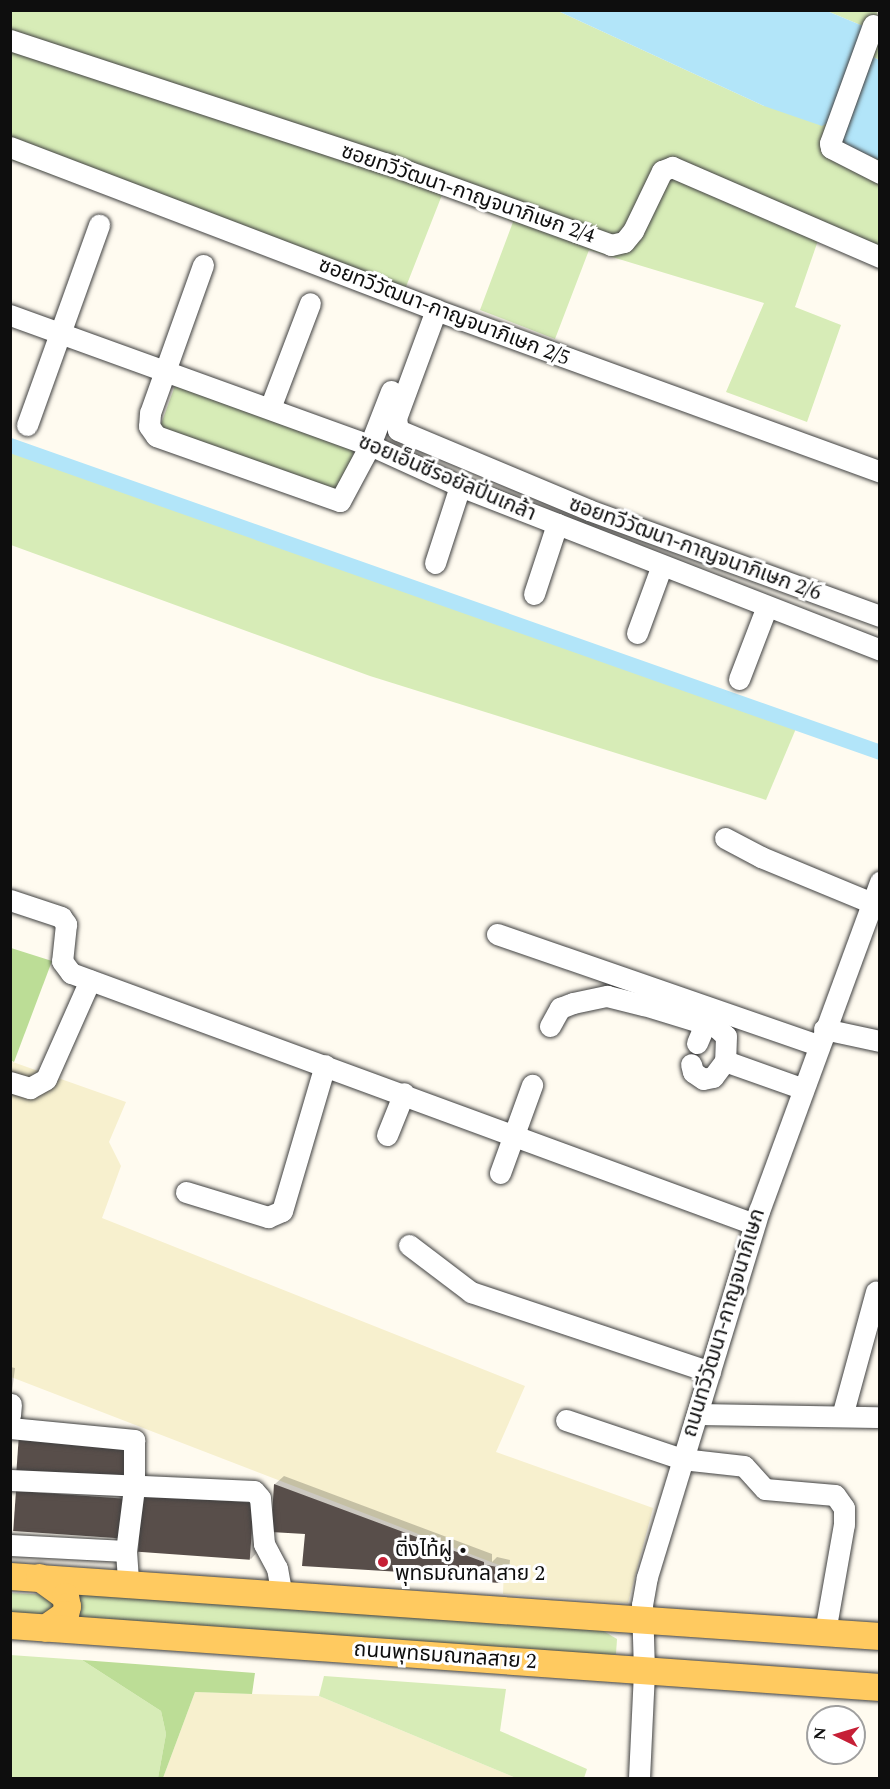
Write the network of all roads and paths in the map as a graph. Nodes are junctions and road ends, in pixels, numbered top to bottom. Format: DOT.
graph roads {
  1 [pos="873,25"];
  2 [pos="10,40"];
  3 [pos="10,147"];
  4 [pos="879,173"];
  5 [pos="99,225"];
  6 [pos="879,257"];
  7 [pos="203,266"];
  8 [pos="310,303"];
  9 [pos="436,310"];
  10 [pos="10,315"];
  11 [pos="414,333"];
  12 [pos="61,334"];
  13 [pos="165,373"];
  14 [pos="270,408"];
  15 [pos="27,425"];
  16 [pos="370,445"];
  17 [pos="879,472"];
  18 [pos="460,486"];
  19 [pos="557,524"];
  20 [pos="435,564"];
  21 [pos="662,565"];
  22 [pos="534,594"];
  23 [pos="767,606"];
  24 [pos="879,616"];
  25 [pos="637,633"];
  26 [pos="879,650"];
  27 [pos="739,679"];
  28 [pos="725,838"];
  29 [pos="879,882"];
  30 [pos="10,900"];
  31 [pos="872,903"];
  32 [pos="871,931"];
  33 [pos="497,934"];
  34 [pos="90,980"];
  35 [pos="550,1026"];
  36 [pos="820,1037"];
  37 [pos="879,1041"];
  38 [pos="725,1061"];
  39 [pos="691,1064"];
  40 [pos="325,1065"];
  41 [pos="10,1082"];
  42 [pos="532,1085"];
  43 [pos="801,1088"];
  44 [pos="404,1093"];
  45 [pos="513,1135"];
  46 [pos="387,1136"];
  47 [pos="500,1173"];
  48 [pos="186,1192"];
  49 [pos="754,1224"];
  50 [pos="409,1245"];
  51 [pos="876,1292"];
  52 [pos="710,1372"];
  53 [pos="698,1414"];
  54 [pos="843,1416"];
  55 [pos="877,1417"];
  56 [pos="566,1420"];
  57 [pos="10,1428"];
  58 [pos="682,1459"];
  59 [pos="10,1480"];
  60 [pos="134,1488"];
  61 [pos="10,1545"];
  62 [pos="126,1551"];
  63 [pos="10,1576"];
  64 [pos="39,1577"];
  65 [pos="128,1583"];
  66 [pos="282,1595"];
  67 [pos="879,1619"];
  68 [pos="642,1621"];
  69 [pos="10,1625"];
  70 [pos="826,1626"];
  71 [pos="45,1628"];
  72 [pos="754,1628"];
  73 [pos="879,1636"];
  74 [pos="644,1671"];
  75 [pos="879,1688"];
  76 [pos="639,1779"];
  1 -- 4 [label="street"];
  2 -- 6 [label="street, ซอยทวีวัฒนา-กาญจนาภิเษก 2/4"];
  3 -- 9 [label="street, ซอยทวีวัฒนา-กาญจนาภิเษก 2/5"];
  5 -- 12 [label="street"];
  7 -- 13 [label="street"];
  8 -- 14 [label="street"];
  9 -- 17 [label="street, ซอยทวีวัฒนา-กาญจนาภิเษก 2/5"];
  9 -- 24 [label="street, ซอยทวีวัฒนา-กาญจนาภิเษก 2/6"];
  10 -- 12 [label="street, ซอยเอ็นซีรอยัลปิ่นเกล้า"];
  11 -- 16 [label="street"];
  12 -- 13 [label="street, ซอยเอ็นซีรอยัลปิ่นเกล้า"];
  12 -- 15 [label="street"];
  13 -- 14 [label="street, ซอยเอ็นซีรอยัลปิ่นเกล้า"];
  13 -- 16 [label="street"];
  14 -- 16 [label="street, ซอยเอ็นซีรอยัลปิ่นเกล้า"];
  16 -- 18 [label="street, ซอยเอ็นซีรอยัลปิ่นเกล้า"];
  18 -- 19 [label="street, ซอยเอ็นซีรอยัลปิ่นเกล้า"];
  18 -- 20 [label="street"];
  19 -- 21 [label="street, ซอยเอ็นซีรอยัลปิ่นเกล้า"];
  19 -- 22 [label="street"];
  21 -- 23 [label="street, ซอยเอ็นซีรอยัลปิ่นเกล้า"];
  21 -- 25 [label="street"];
  23 -- 26 [label="street, ซอยเอ็นซีรอยัลปิ่นเกล้า"];
  23 -- 27 [label="street"];
  28 -- 31 [label="street"];
  29 -- 31 [label="street, ถนนทวีวัฒนา-กาญจนาภิเษก"];
  30 -- 34 [label="street"];
  31 -- 32 [label="street, ถนนทวีวัฒนา-กาญจนาภิเษก"];
  32 -- 36 [label="street, ถนนทวีวัฒนา-กาญจนาภิเษก"];
  33 -- 36 [label="street"];
  34 -- 40 [label="street"];
  34 -- 41 [label="street"];
  35 -- 38 [label="street"];
  36 -- 37 [label="street"];
  36 -- 43 [label="street, ถนนทวีวัฒนา-กาญจนาภิเษก"];
  38 -- 39 [label="street"];
  38 -- 43 [label="street"];
  40 -- 44 [label="street"];
  40 -- 48 [label="street"];
  42 -- 45 [label="street"];
  43 -- 49 [label="street, ถนนทวีวัฒนา-กาญจนาภิเษก"];
  44 -- 45 [label="street"];
  44 -- 46 [label="street"];
  45 -- 47 [label="street"];
  45 -- 49 [label="street"];
  49 -- 52 [label="street, ถนนทวีวัฒนา-กาญจนาภิเษก"];
  50 -- 52 [label="street"];
  51 -- 54 [label="street"];
  52 -- 53 [label="street, ถนนทวีวัฒนา-กาญจนาภิเษก"];
  53 -- 54 [label="street"];
  53 -- 58 [label="street, ถนนทวีวัฒนา-กาญจนาภิเษก"];
  54 -- 55 [label="street"];
  56 -- 58 [label="street"];
  57 -- 60 [label="street"];
  58 -- 68 [label="street, ถนนทวีวัฒนา-กาญจนาภิเษก"];
  58 -- 70 [label="street"];
  59 -- 60 [label="street"];
  60 -- 62 [label="street"];
  60 -- 66 [label="street"];
  61 -- 62 [label="street"];
  62 -- 65 [label="street"];
  63 -- 64 [label="main road"];
  64 -- 65 [label="main road"];
  64 -- 71 [label="main road"];
  65 -- 66 [label="main road"];
  66 -- 68 [label="main road"];
  67 -- 70 [label="main road"];
  68 -- 72 [label="main road"];
  68 -- 74 [label="street, ถนนทวีวัฒนา-กาญจนาภิเษก"];
  69 -- 71 [label="main road, ถนนพุทธมณฑลสาย 2"];
  70 -- 72 [label="main road"];
  71 -- 74 [label="main road, ถนนพุทธมณฑลสาย 2"];
  72 -- 73 [label="main road"];
  74 -- 75 [label="main road, ถนนพุทธมณฑลสาย 2"];
  74 -- 76 [label="street, ถนนทวีวัฒนา-กาญจนาภิเษก"];
}
